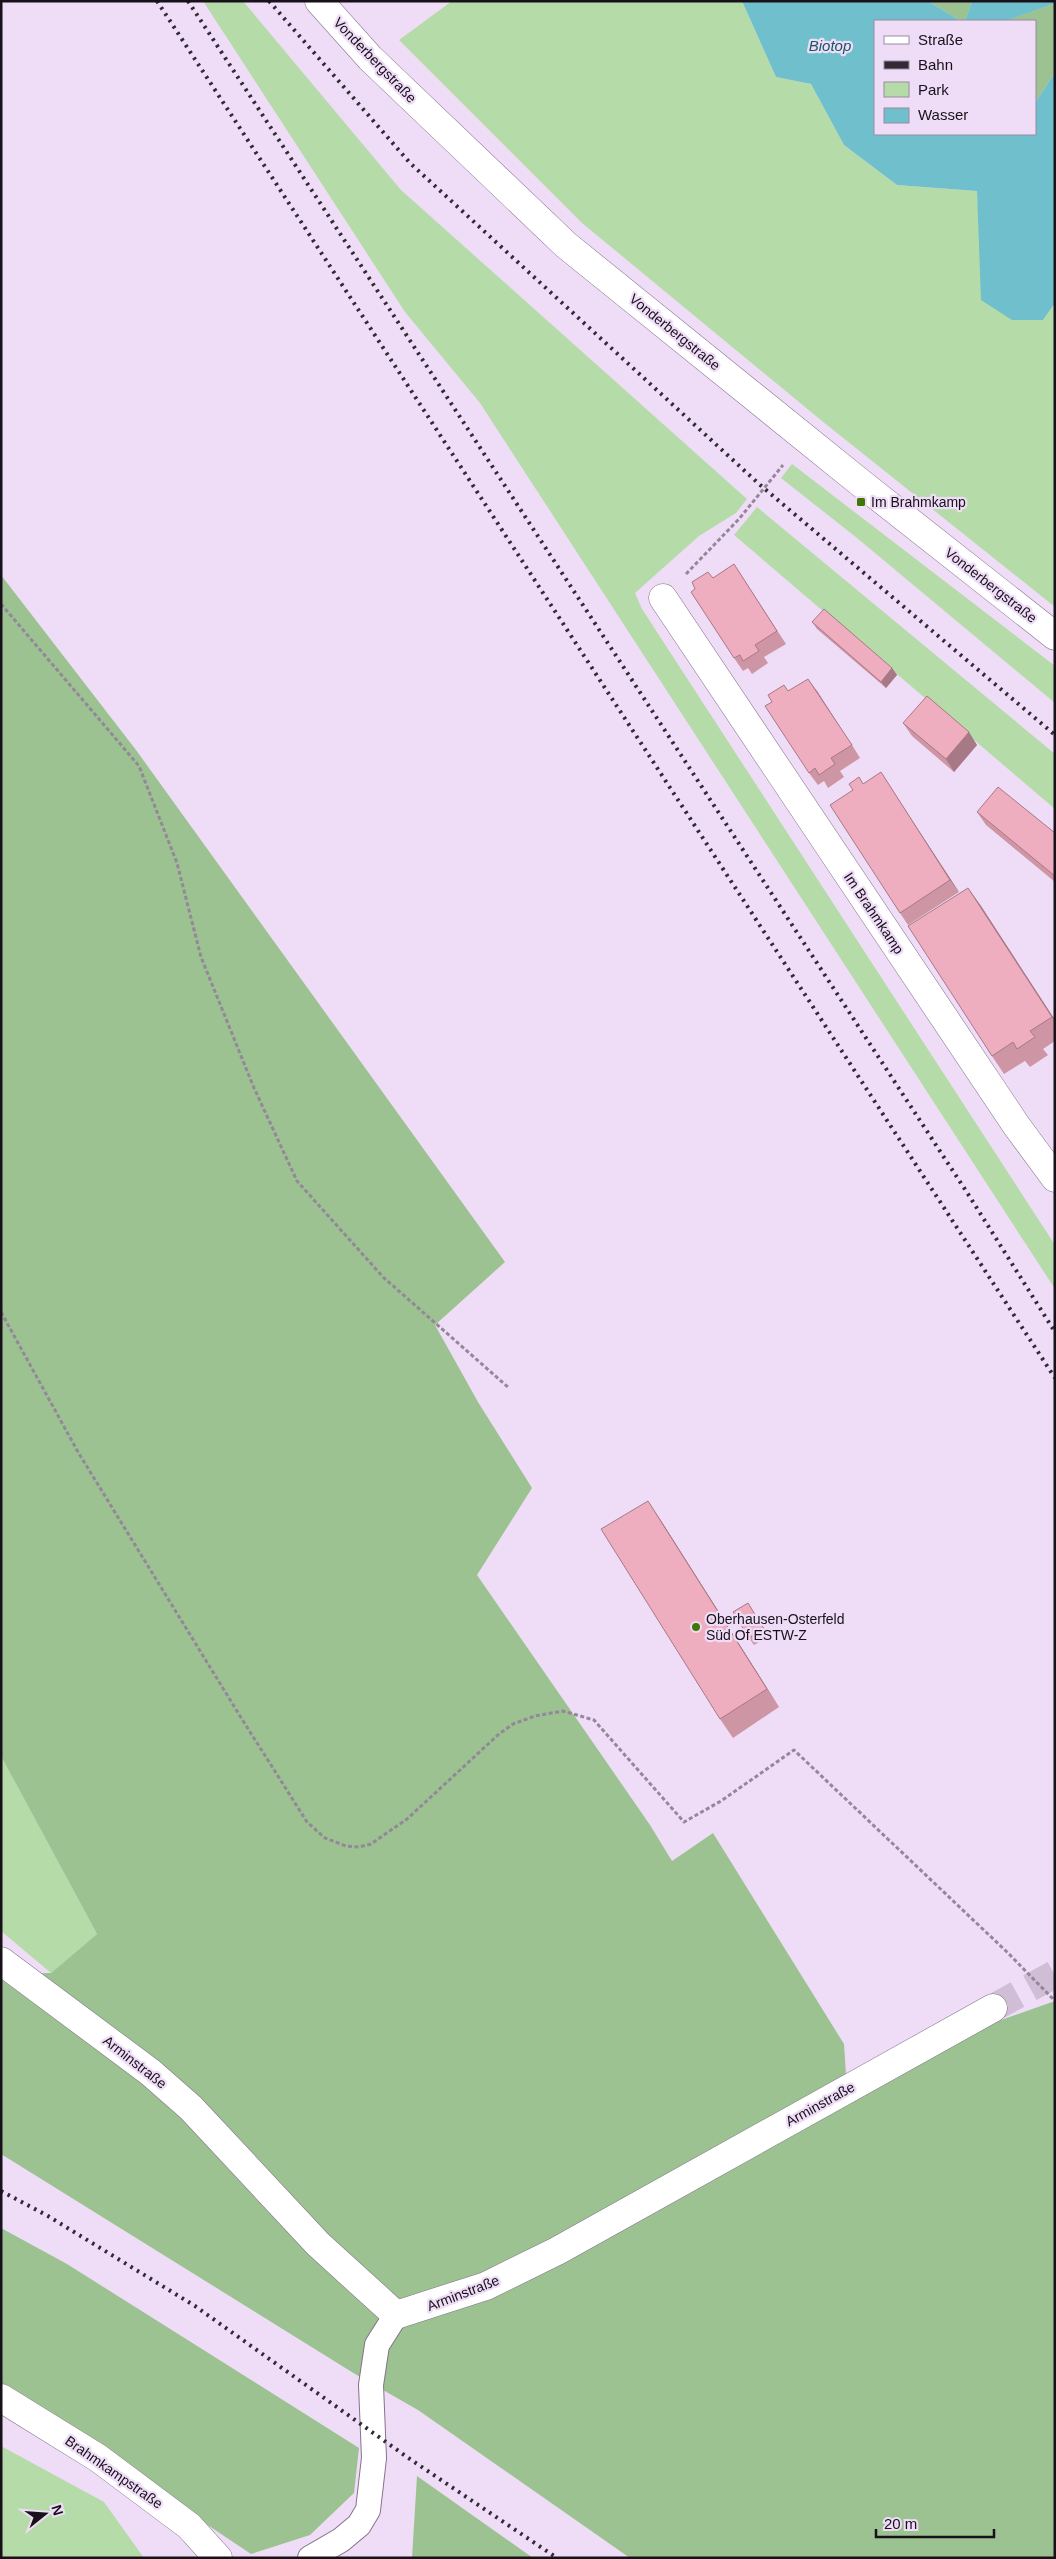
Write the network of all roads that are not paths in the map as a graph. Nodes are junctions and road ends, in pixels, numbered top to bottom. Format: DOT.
graph roads {
  1 [pos="319,1"];
  2 [pos="663,598"];
  3 [pos="1055,636"];
  4 [pos="1055,1178"];
  5 [pos="1,1961"];
  6 [pos="993,2008"];
  7 [pos="396,2315"];
  8 [pos="1,2398"];
  9 [pos="218,2558"];
  10 [pos="310,2558"];
  1 -- 3 [label="street, Vonderbergstraße"];
  2 -- 4 [label="street, Im Brahmkamp"];
  5 -- 7 [label="street, Arminstraße"];
  6 -- 7 [label="street, Arminstraße"];
  7 -- 10 [label="lane"];
  8 -- 9 [label="street, Brahmkampstraße"];
}
